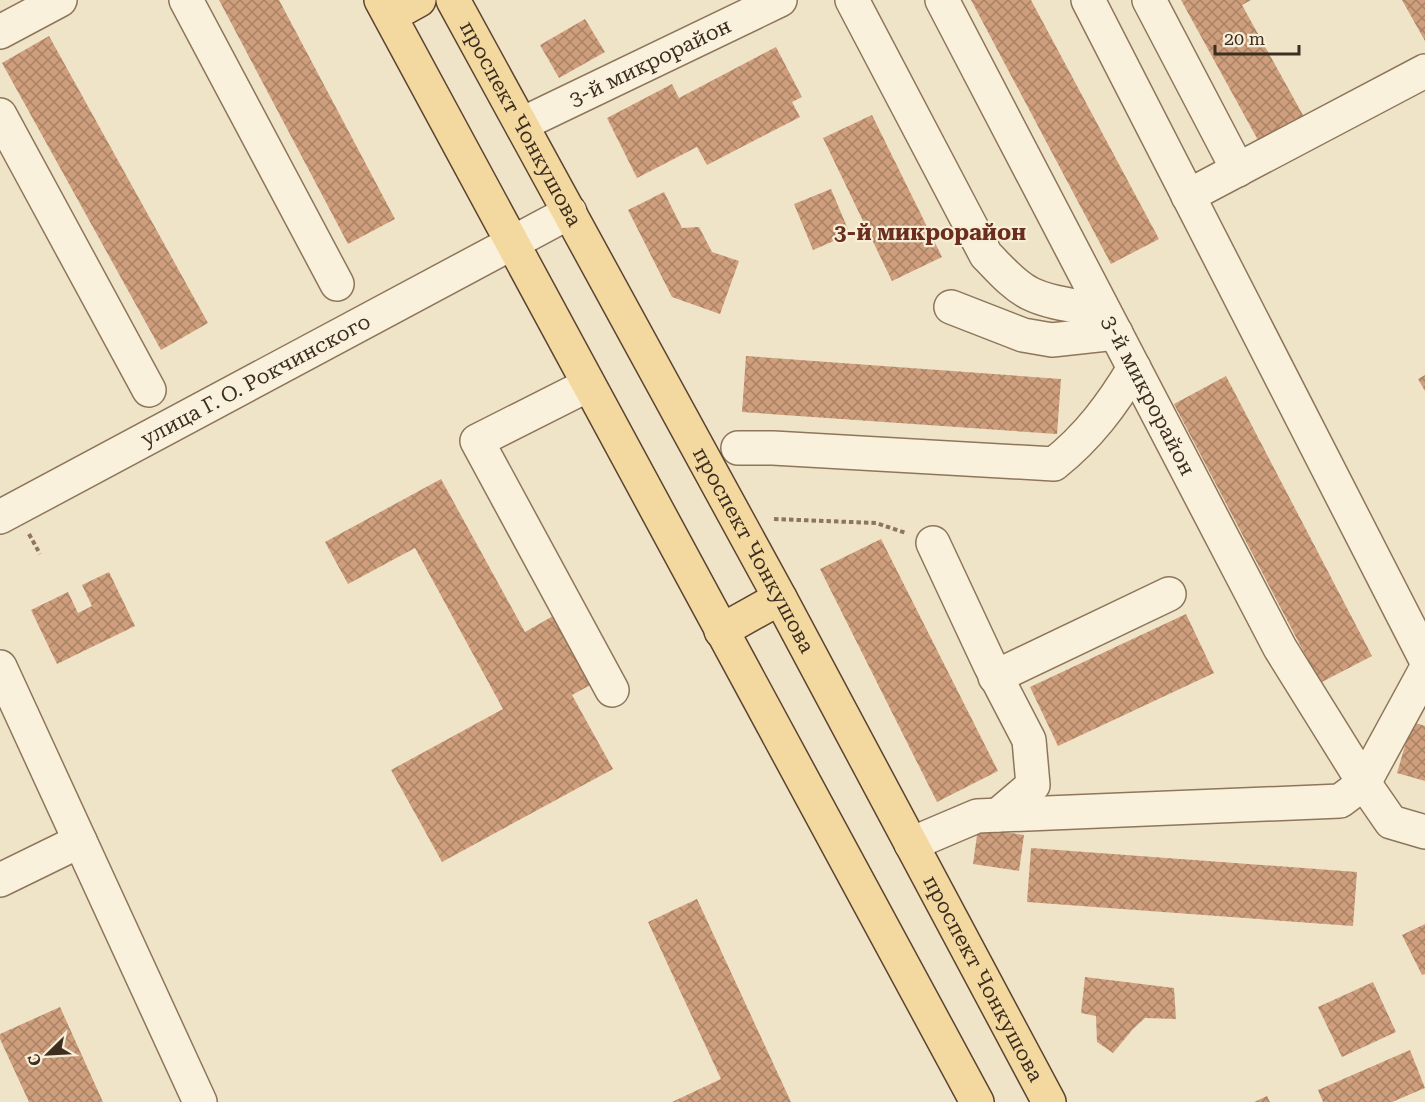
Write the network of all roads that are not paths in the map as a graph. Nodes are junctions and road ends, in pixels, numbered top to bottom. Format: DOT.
graph roads {
  1 [pos="60,0"];
  2 [pos="186,0"];
  3 [pos="419,0"];
  4 [pos="453,0"];
  5 [pos="780,0"];
  6 [pos="852,0"];
  7 [pos="942,0"];
  8 [pos="1088,0"];
  9 [pos="1149,0"];
  10 [pos="386,8"];
  11 [pos="0,32"];
  12 [pos="1425,71"];
  13 [pos="0,115"];
  14 [pos="522,124"];
  15 [pos="1238,170"];
  16 [pos="1188,196"];
  17 [pos="570,212"];
  18 [pos="512,243"];
  19 [pos="337,284"];
  20 [pos="951,307"];
  21 [pos="1109,322"];
  22 [pos="1134,368"];
  23 [pos="588,385"];
  24 [pos="149,390"];
  25 [pos="738,448"];
  26 [pos="0,517"];
  27 [pos="933,543"];
  28 [pos="1168,594"];
  29 [pos="780,598"];
  30 [pos="721,631"];
  31 [pos="1425,658"];
  32 [pos="0,667"];
  33 [pos="1425,671"];
  34 [pos="995,676"];
  35 [pos="612,690"];
  36 [pos="1364,783"];
  37 [pos="998,815"];
  38 [pos="1425,832"];
  39 [pos="80,841"];
  40 [pos="911,844"];
  41 [pos="0,880"];
  42 [pos="200,1102"];
  43 [pos="977,1102"];
  44 [pos="1049,1102"];
  1 -- 11 [label="street"];
  2 -- 19 [label="street"];
  3 -- 10 [label="main road"];
  4 -- 14 [label="main road, проспект Чонкушова"];
  5 -- 14 [label="street, 3-й микрорайон"];
  6 -- 21 [label="street"];
  7 -- 21 [label="street, 3-й микрорайон"];
  8 -- 16 [label="street"];
  9 -- 15 [label="street"];
  10 -- 18 [label="main road"];
  12 -- 15 [label="street"];
  13 -- 24 [label="street"];
  14 -- 17 [label="main road, проспект Чонкушова"];
  15 -- 16 [label="street"];
  16 -- 31 [label="street"];
  17 -- 18 [label="street, улица Г. О. Рокчинского"];
  17 -- 29 [label="main road, проспект Чонкушова"];
  18 -- 23 [label="main road"];
  18 -- 26 [label="street, улица Г. О. Рокчинского"];
  20 -- 21 [label="street"];
  21 -- 22 [label="street, 3-й микрорайон"];
  22 -- 25 [label="street"];
  22 -- 36 [label="street, 3-й микрорайон"];
  23 -- 30 [label="main road"];
  23 -- 35 [label="street"];
  27 -- 34 [label="street"];
  28 -- 34 [label="street"];
  29 -- 30 [label="main road"];
  29 -- 40 [label="main road, проспект Чонкушова"];
  30 -- 43 [label="main road"];
  32 -- 39 [label="street"];
  33 -- 36 [label="street"];
  34 -- 37 [label="street"];
  36 -- 37 [label="street"];
  36 -- 38 [label="street, 3-й микрорайон"];
  37 -- 40 [label="street"];
  39 -- 41 [label="street"];
  39 -- 42 [label="street"];
  40 -- 44 [label="main road, проспект Чонкушова"];
}
